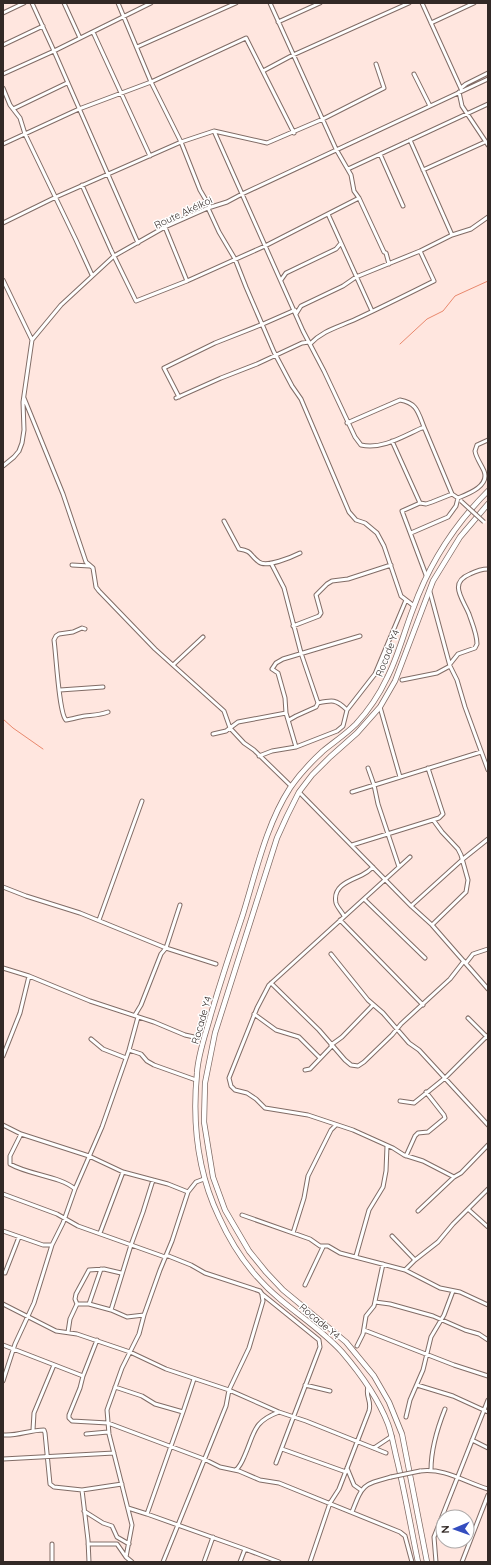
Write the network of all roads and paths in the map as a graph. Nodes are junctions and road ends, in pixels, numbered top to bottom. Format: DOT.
graph roads {
  1 [pos="24,3"];
  2 [pos="32,3"];
  3 [pos="64,3"];
  4 [pos="118,3"];
  5 [pos="151,3"];
  6 [pos="236,3"];
  7 [pos="270,3"];
  8 [pos="320,3"];
  9 [pos="409,3"];
  10 [pos="422,3"];
  11 [pos="474,3"];
  12 [pos="3,13"];
  13 [pos="124,16"];
  14 [pos="278,22"];
  15 [pos="431,23"];
  16 [pos="43,26"];
  17 [pos="93,32"];
  18 [pos="80,38"];
  19 [pos="3,45"];
  20 [pos="137,47"];
  21 [pos="54,51"];
  22 [pos="293,55"];
  23 [pos="376,64"];
  24 [pos="263,71"];
  25 [pos="488,73"];
  26 [pos="3,74"];
  27 [pos="414,74"];
  28 [pos="488,79"];
  29 [pos="151,82"];
  30 [pos="68,83"];
  31 [pos="3,88"];
  32 [pos="461,90"];
  33 [pos="121,94"];
  34 [pos="488,104"];
  35 [pos="430,106"];
  36 [pos="13,109"];
  37 [pos="79,109"];
  38 [pos="468,113"];
  39 [pos="323,119"];
  40 [pos="214,131"];
  41 [pos="294,133"];
  42 [pos="25,134"];
  43 [pos="410,140"];
  44 [pos="181,142"];
  45 [pos="485,142"];
  46 [pos="3,144"];
  47 [pos="488,145"];
  48 [pos="336,149"];
  49 [pos="380,154"];
  50 [pos="150,156"];
  51 [pos="348,169"];
  52 [pos="423,170"];
  53 [pos="108,174"];
  54 [pos="82,185"];
  55 [pos="242,194"];
  56 [pos="56,197"];
  57 [pos="359,198"];
  58 [pos="404,206"];
  59 [pos="209,207"];
  60 [pos="328,214"];
  61 [pos="488,217"];
  62 [pos="3,223"];
  63 [pos="165,227"];
  64 [pos="452,235"];
  65 [pos="138,243"];
  66 [pos="341,243"];
  67 [pos="265,246"];
  68 [pos="420,251"];
  69 [pos="114,256"];
  70 [pos="235,259"];
  71 [pos="389,264"];
  72 [pos="92,275"];
  73 [pos="356,277"];
  74 [pos="3,280"];
  75 [pos="281,280"];
  76 [pos="187,281"];
  77 [pos="372,310"];
  78 [pos="295,312"];
  79 [pos="263,324"];
  80 [pos="32,340"];
  81 [pos="310,343"];
  82 [pos="276,355"];
  83 [pos="24,396"];
  84 [pos="347,423"];
  85 [pos="424,427"];
  86 [pos="488,440"];
  87 [pos="392,441"];
  88 [pos="3,466"];
  89 [pos="488,491"];
  90 [pos="452,494"];
  91 [pos="459,500"];
  92 [pos="420,503"];
  93 [pos="488,504"];
  94 [pos="224,521"];
  95 [pos="486,522"];
  96 [pos="411,533"];
  97 [pos="300,554"];
  98 [pos="271,563"];
  99 [pos="72,565"];
  100 [pos="391,565"];
  101 [pos="92,566"];
  102 [pos="488,569"];
  103 [pos="426,575"];
  104 [pos="430,591"];
  105 [pos="406,600"];
  106 [pos="414,606"];
  107 [pos="293,626"];
  108 [pos="85,629"];
  109 [pos="360,636"];
  110 [pos="203,637"];
  111 [pos="301,653"];
  112 [pos="450,665"];
  113 [pos="173,666"];
  114 [pos="402,680"];
  115 [pos="103,687"];
  116 [pos="60,690"];
  117 [pos="318,703"];
  118 [pos="380,707"];
  119 [pos="347,710"];
  120 [pos="108,712"];
  121 [pos="286,713"];
  122 [pos="289,720"];
  123 [pos="230,728"];
  124 [pos="213,734"];
  125 [pos="296,747"];
  126 [pos="481,752"];
  127 [pos="259,756"];
  128 [pos="368,768"];
  129 [pos="428,768"];
  130 [pos="488,770"];
  131 [pos="400,777"];
  132 [pos="374,785"];
  133 [pos="291,786"];
  134 [pos="299,792"];
  135 [pos="352,792"];
  136 [pos="142,801"];
  137 [pos="434,821"];
  138 [pos="388,834"];
  139 [pos="488,840"];
  140 [pos="352,845"];
  141 [pos="410,856"];
  142 [pos="463,859"];
  143 [pos="373,867"];
  144 [pos="399,867"];
  145 [pos="385,879"];
  146 [pos="3,887"];
  147 [pos="364,899"];
  148 [pos="180,905"];
  149 [pos="411,906"];
  150 [pos="344,916"];
  151 [pos="99,920"];
  152 [pos="340,920"];
  153 [pos="432,925"];
  154 [pos="166,948"];
  155 [pos="488,949"];
  156 [pos="332,954"];
  157 [pos="426,958"];
  158 [pos="465,962"];
  159 [pos="216,964"];
  160 [pos="3,968"];
  161 [pos="29,976"];
  162 [pos="271,983"];
  163 [pos="488,989"];
  164 [pos="373,1005"];
  165 [pos="423,1005"];
  166 [pos="254,1014"];
  167 [pos="136,1016"];
  168 [pos="468,1018"];
  169 [pos="397,1029"];
  170 [pos="194,1037"];
  171 [pos="488,1037"];
  172 [pos="91,1039"];
  173 [pos="332,1045"];
  174 [pos="129,1050"];
  175 [pos="3,1056"];
  176 [pos="126,1058"];
  177 [pos="320,1058"];
  178 [pos="305,1070"];
  179 [pos="445,1078"];
  180 [pos="196,1080"];
  181 [pos="426,1092"];
  182 [pos="400,1101"];
  183 [pos="3,1125"];
  184 [pos="336,1125"];
  185 [pos="488,1125"];
  186 [pos="21,1134"];
  187 [pos="488,1145"];
  188 [pos="387,1146"];
  189 [pos="89,1156"];
  190 [pos="406,1156"];
  191 [pos="123,1172"];
  192 [pos="454,1177"];
  193 [pos="204,1179"];
  194 [pos="153,1180"];
  195 [pos="75,1189"];
  196 [pos="488,1189"];
  197 [pos="188,1192"];
  198 [pos="3,1194"];
  199 [pos="469,1210"];
  200 [pos="418,1211"];
  201 [pos="242,1215"];
  202 [pos="65,1219"];
  203 [pos="488,1227"];
  204 [pos="3,1231"];
  205 [pos="100,1233"];
  206 [pos="293,1233"];
  207 [pos="392,1236"];
  208 [pos="19,1237"];
  209 [pos="131,1244"];
  210 [pos="52,1245"];
  211 [pos="323,1247"];
  212 [pos="166,1256"];
  213 [pos="356,1256"];
  214 [pos="415,1260"];
  215 [pos="383,1264"];
  216 [pos="101,1269"];
  217 [pos="405,1270"];
  218 [pos="5,1273"];
  219 [pos="122,1273"];
  220 [pos="305,1285"];
  221 [pos="453,1291"];
  222 [pos="262,1294"];
  223 [pos="375,1302"];
  224 [pos="3,1304"];
  225 [pos="76,1304"];
  226 [pos="89,1304"];
  227 [pos="488,1305"];
  228 [pos="111,1310"];
  229 [pos="144,1315"];
  230 [pos="27,1317"];
  231 [pos="441,1320"];
  232 [pos="364,1330"];
  233 [pos="68,1332"];
  234 [pos="97,1340"];
  235 [pos="488,1340"];
  236 [pos="3,1346"];
  237 [pos="357,1346"];
  238 [pos="14,1350"];
  239 [pos="130,1352"];
  240 [pos="428,1354"];
  241 [pos="54,1365"];
  242 [pos="82,1376"];
  243 [pos="488,1376"];
  244 [pos="194,1379"];
  245 [pos="3,1381"];
  246 [pos="305,1385"];
  247 [pos="417,1385"];
  248 [pos="115,1386"];
  249 [pos="368,1387"];
  250 [pos="229,1390"];
  251 [pos="330,1391"];
  252 [pos="488,1400"];
  253 [pos="445,1409"];
  254 [pos="484,1411"];
  255 [pos="183,1412"];
  256 [pos="279,1412"];
  257 [pos="488,1412"];
  258 [pos="294,1417"];
  259 [pos="406,1417"];
  260 [pos="108,1423"];
  261 [pos="33,1430"];
  262 [pos="108,1432"];
  263 [pos="86,1434"];
  264 [pos="3,1435"];
  265 [pos="392,1436"];
  266 [pos="472,1440"];
  267 [pos="358,1441"];
  268 [pos="171,1446"];
  269 [pos="374,1448"];
  270 [pos="488,1448"];
  271 [pos="282,1449"];
  272 [pos="114,1453"];
  273 [pos="386,1453"];
  274 [pos="48,1456"];
  275 [pos="3,1459"];
  276 [pos="204,1459"];
  277 [pos="276,1463"];
  278 [pos="348,1468"];
  279 [pos="236,1470"];
  280 [pos="430,1470"];
  281 [pos="346,1472"];
  282 [pos="458,1476"];
  283 [pos="122,1484"];
  284 [pos="488,1489"];
  285 [pos="82,1490"];
  286 [pos="361,1490"];
  287 [pos="488,1495"];
  288 [pos="330,1503"];
  289 [pos="128,1508"];
  290 [pos="84,1510"];
  291 [pos="352,1512"];
  292 [pos="147,1514"];
  293 [pos="177,1525"];
  294 [pos="213,1537"];
  295 [pos="52,1544"];
  296 [pos="88,1544"];
  297 [pos="129,1544"];
  298 [pos="245,1550"];
  299 [pos="126,1557"];
  300 [pos="52,1562"];
  301 [pos="88,1562"];
  302 [pos="132,1562"];
  303 [pos="163,1562"];
  304 [pos="204,1562"];
  305 [pos="240,1562"];
  306 [pos="279,1562"];
  307 [pos="310,1562"];
  308 [pos="412,1562"];
  309 [pos="418,1562"];
  310 [pos="426,1562"];
  311 [pos="436,1562"];
  312 [pos="462,1562"];
  1 -- 12 [label="street"];
  2 -- 16 [label="street"];
  3 -- 18 [label="street"];
  4 -- 13 [label="street"];
  5 -- 13 [label="street"];
  6 -- 20 [label="street"];
  7 -- 14 [label="street"];
  8 -- 14 [label="street"];
  9 -- 22 [label="street"];
  10 -- 15 [label="street"];
  11 -- 15 [label="street"];
  13 -- 17 [label="street"];
  13 -- 20 [label="street"];
  14 -- 22 [label="street"];
  15 -- 32 [label="street"];
  16 -- 19 [label="street"];
  16 -- 21 [label="street"];
  17 -- 18 [label="street"];
  17 -- 33 [label="street"];
  18 -- 21 [label="street"];
  20 -- 29 [label="street"];
  21 -- 26 [label="street"];
  21 -- 30 [label="street"];
  22 -- 24 [label="street"];
  22 -- 39 [label="street"];
  23 -- 39 [label="street"];
  24 -- 29 [label="street"];
  24 -- 41 [label="street"];
  25 -- 32 [label="street, Route Akéikoi"];
  27 -- 35 [label="street"];
  28 -- 32 [label="street, Route Akéikoi"];
  29 -- 33 [label="street"];
  29 -- 44 [label="street"];
  30 -- 36 [label="street"];
  30 -- 37 [label="street"];
  31 -- 36 [label="street"];
  32 -- 35 [label="street, Route Akéikoi"];
  32 -- 38 [label="street"];
  33 -- 37 [label="street"];
  33 -- 50 [label="street"];
  34 -- 38 [label="street"];
  35 -- 48 [label="street, Route Akéikoi"];
  36 -- 42 [label="street"];
  37 -- 42 [label="street"];
  37 -- 53 [label="street"];
  38 -- 43 [label="street"];
  38 -- 45 [label="street"];
  39 -- 41 [label="street"];
  39 -- 48 [label="street"];
  40 -- 41 [label="street"];
  40 -- 44 [label="street"];
  40 -- 55 [label="street"];
  42 -- 46 [label="street"];
  42 -- 56 [label="street"];
  43 -- 49 [label="street"];
  43 -- 52 [label="street"];
  44 -- 50 [label="street"];
  44 -- 59 [label="street"];
  45 -- 47 [label="street"];
  45 -- 52 [label="street"];
  48 -- 51 [label="street"];
  48 -- 55 [label="street, Route Akéikoi"];
  49 -- 51 [label="street"];
  49 -- 58 [label="street"];
  50 -- 53 [label="street"];
  51 -- 57 [label="street"];
  52 -- 64 [label="street"];
  53 -- 54 [label="street"];
  53 -- 65 [label="street"];
  54 -- 56 [label="street"];
  54 -- 69 [label="street"];
  55 -- 59 [label="street, Route Akéikoi"];
  55 -- 67 [label="street"];
  56 -- 62 [label="street"];
  56 -- 72 [label="street"];
  57 -- 60 [label="street"];
  57 -- 71 [label="street"];
  59 -- 63 [label="street, Route Akéikoi"];
  59 -- 70 [label="street"];
  60 -- 66 [label="street"];
  60 -- 67 [label="street"];
  61 -- 64 [label="street"];
  63 -- 65 [label="street, Route Akéikoi"];
  63 -- 76 [label="street"];
  64 -- 68 [label="street"];
  65 -- 69 [label="street, Route Akéikoi"];
  66 -- 73 [label="street"];
  66 -- 75 [label="street"];
  67 -- 70 [label="street"];
  67 -- 75 [label="street"];
  68 -- 71 [label="street"];
  68 -- 77 [label="street"];
  69 -- 72 [label="street, Route Akéikoi"];
  69 -- 76 [label="street"];
  70 -- 76 [label="street"];
  70 -- 79 [label="street"];
  71 -- 73 [label="street"];
  72 -- 80 [label="street, Route Akéikoi"];
  73 -- 77 [label="street"];
  73 -- 78 [label="street"];
  74 -- 80 [label="street"];
  75 -- 78 [label="street"];
  77 -- 81 [label="street"];
  78 -- 79 [label="street"];
  78 -- 81 [label="street"];
  79 -- 82 [label="street"];
  79 -- 82 [label="street"];
  80 -- 83 [label="street"];
  81 -- 82 [label="street"];
  81 -- 84 [label="street"];
  82 -- 100 [label="street"];
  83 -- 88 [label="street"];
  83 -- 101 [label="street"];
  84 -- 85 [label="street"];
  84 -- 87 [label="street"];
  85 -- 87 [label="street"];
  85 -- 90 [label="street"];
  86 -- 91 [label="street"];
  87 -- 92 [label="street"];
  89 -- 103 [label="highway, Rocade Y4"];
  90 -- 91 [label="street"];
  90 -- 92 [label="street"];
  91 -- 95 [label="street, bridge"];
  91 -- 96 [label="street"];
  92 -- 96 [label="street"];
  93 -- 104 [label="highway, Rocade Y4"];
  94 -- 98 [label="street"];
  96 -- 103 [label="street"];
  97 -- 98 [label="street"];
  98 -- 107 [label="street"];
  99 -- 101 [label="street"];
  100 -- 105 [label="street"];
  100 -- 107 [label="street"];
  101 -- 113 [label="street"];
  102 -- 112 [label="street"];
  103 -- 106 [label="highway, Rocade Y4"];
  104 -- 112 [label="street"];
  104 -- 118 [label="highway, Rocade Y4"];
  105 -- 106 [label="street"];
  105 -- 119 [label="street"];
  106 -- 133 [label="highway, Rocade Y4"];
  107 -- 111 [label="street"];
  108 -- 116 [label="street"];
  109 -- 111 [label="street"];
  110 -- 113 [label="street"];
  111 -- 117 [label="street"];
  111 -- 121 [label="street"];
  112 -- 114 [label="street"];
  112 -- 126 [label="street"];
  113 -- 123 [label="street"];
  115 -- 116 [label="street"];
  116 -- 120 [label="street"];
  117 -- 119 [label="street"];
  117 -- 122 [label="street"];
  118 -- 131 [label="street"];
  118 -- 134 [label="highway, Rocade Y4"];
  119 -- 125 [label="street"];
  121 -- 122 [label="street"];
  121 -- 123 [label="street"];
  122 -- 125 [label="street"];
  123 -- 124 [label="street"];
  123 -- 127 [label="street"];
  125 -- 127 [label="street"];
  126 -- 129 [label="street"];
  126 -- 130 [label="street"];
  127 -- 133 [label="street"];
  128 -- 132 [label="street"];
  129 -- 131 [label="street"];
  129 -- 137 [label="street"];
  131 -- 132 [label="street"];
  132 -- 135 [label="street"];
  132 -- 138 [label="street"];
  133 -- 180 [label="highway, Rocade Y4"];
  134 -- 140 [label="street"];
  134 -- 310 [label="highway, Rocade Y4"];
  136 -- 151 [label="street"];
  137 -- 138 [label="street"];
  137 -- 142 [label="street"];
  138 -- 140 [label="street"];
  138 -- 144 [label="street"];
  139 -- 142 [label="street"];
  140 -- 143 [label="street"];
  141 -- 144 [label="street"];
  142 -- 149 [label="street"];
  142 -- 153 [label="street"];
  143 -- 145 [label="street"];
  143 -- 150 [label="street"];
  144 -- 145 [label="street"];
  145 -- 147 [label="street"];
  145 -- 149 [label="street"];
  146 -- 151 [label="street"];
  147 -- 150 [label="street"];
  147 -- 157 [label="street"];
  148 -- 154 [label="street"];
  149 -- 153 [label="street"];
  150 -- 152 [label="street"];
  151 -- 154 [label="street"];
  152 -- 162 [label="street"];
  152 -- 165 [label="street"];
  153 -- 158 [label="street"];
  154 -- 159 [label="street"];
  154 -- 167 [label="street"];
  155 -- 158 [label="street"];
  156 -- 164 [label="street"];
  158 -- 163 [label="street"];
  158 -- 165 [label="street"];
  160 -- 161 [label="street"];
  161 -- 167 [label="street"];
  161 -- 175 [label="street"];
  162 -- 166 [label="street"];
  162 -- 173 [label="street"];
  164 -- 169 [label="street"];
  164 -- 173 [label="street"];
  165 -- 169 [label="street"];
  166 -- 177 [label="street"];
  166 -- 184 [label="street"];
  167 -- 170 [label="street"];
  167 -- 174 [label="street"];
  168 -- 171 [label="street"];
  169 -- 173 [label="street"];
  169 -- 179 [label="street"];
  171 -- 179 [label="street"];
  172 -- 176 [label="street"];
  173 -- 177 [label="street"];
  174 -- 176 [label="street"];
  174 -- 180 [label="street"];
  176 -- 189 [label="street"];
  177 -- 178 [label="street"];
  179 -- 181 [label="street"];
  179 -- 185 [label="street"];
  180 -- 193 [label="highway, Rocade Y4"];
  181 -- 182 [label="street"];
  181 -- 190 [label="street"];
  183 -- 186 [label="street"];
  184 -- 188 [label="street"];
  184 -- 206 [label="street"];
  186 -- 189 [label="street"];
  186 -- 195 [label="street"];
  187 -- 192 [label="street"];
  188 -- 190 [label="street"];
  188 -- 213 [label="street"];
  189 -- 191 [label="street"];
  189 -- 195 [label="street"];
  190 -- 192 [label="street"];
  191 -- 194 [label="street"];
  191 -- 205 [label="street"];
  192 -- 200 [label="street"];
  193 -- 197 [label="street"];
  193 -- 249 [label="highway, Rocade Y4"];
  194 -- 197 [label="street"];
  194 -- 209 [label="street"];
  195 -- 202 [label="street"];
  196 -- 199 [label="street"];
  197 -- 212 [label="street"];
  198 -- 202 [label="street"];
  199 -- 203 [label="street"];
  199 -- 214 [label="street"];
  201 -- 206 [label="street"];
  202 -- 205 [label="street"];
  202 -- 210 [label="street"];
  204 -- 208 [label="street"];
  205 -- 209 [label="street"];
  206 -- 211 [label="street"];
  207 -- 214 [label="street"];
  208 -- 210 [label="street"];
  208 -- 218 [label="street"];
  209 -- 212 [label="street"];
  209 -- 219 [label="street"];
  210 -- 230 [label="street"];
  211 -- 213 [label="street"];
  211 -- 220 [label="street"];
  212 -- 222 [label="street"];
  212 -- 229 [label="street"];
  213 -- 215 [label="street"];
  214 -- 217 [label="street"];
  215 -- 217 [label="street"];
  215 -- 223 [label="street"];
  216 -- 219 [label="street"];
  216 -- 225 [label="street"];
  216 -- 226 [label="street"];
  217 -- 221 [label="street"];
  219 -- 228 [label="street"];
  221 -- 227 [label="street"];
  221 -- 231 [label="street"];
  222 -- 246 [label="street"];
  222 -- 250 [label="street"];
  223 -- 231 [label="street"];
  223 -- 232 [label="street"];
  224 -- 230 [label="street"];
  225 -- 226 [label="street"];
  225 -- 233 [label="street"];
  226 -- 228 [label="street"];
  228 -- 229 [label="street"];
  229 -- 239 [label="street"];
  230 -- 233 [label="street"];
  230 -- 238 [label="street"];
  231 -- 235 [label="street"];
  231 -- 240 [label="street"];
  232 -- 237 [label="street"];
  232 -- 240 [label="street"];
  233 -- 234 [label="street"];
  234 -- 239 [label="street"];
  234 -- 242 [label="street"];
  236 -- 238 [label="street"];
  238 -- 241 [label="street"];
  238 -- 245 [label="street"];
  239 -- 244 [label="street"];
  239 -- 248 [label="street"];
  240 -- 243 [label="street"];
  240 -- 247 [label="street"];
  241 -- 242 [label="street"];
  241 -- 261 [label="street"];
  242 -- 260 [label="street"];
  244 -- 250 [label="street"];
  244 -- 255 [label="street"];
  246 -- 251 [label="street"];
  246 -- 258 [label="street"];
  247 -- 254 [label="street"];
  247 -- 259 [label="street"];
  248 -- 255 [label="street"];
  248 -- 260 [label="street"];
  249 -- 265 [label="highway, Rocade Y4"];
  249 -- 267 [label="street"];
  250 -- 256 [label="street"];
  250 -- 276 [label="street"];
  252 -- 254 [label="street"];
  253 -- 280 [label="street"];
  254 -- 257 [label="street"];
  254 -- 266 [label="street"];
  255 -- 268 [label="street"];
  256 -- 258 [label="street"];
  256 -- 279 [label="street"];
  258 -- 267 [label="street"];
  258 -- 271 [label="street"];
  260 -- 262 [label="street"];
  260 -- 268 [label="street"];
  261 -- 264 [label="street"];
  261 -- 274 [label="street"];
  262 -- 263 [label="street"];
  262 -- 272 [label="street"];
  265 -- 269 [label="street"];
  265 -- 309 [label="highway, Rocade Y4"];
  266 -- 270 [label="street"];
  266 -- 282 [label="street"];
  267 -- 269 [label="street"];
  267 -- 278 [label="street"];
  268 -- 276 [label="street"];
  268 -- 292 [label="street"];
  269 -- 273 [label="street"];
  271 -- 277 [label="street"];
  271 -- 281 [label="street"];
  272 -- 274 [label="street"];
  272 -- 283 [label="street"];
  274 -- 275 [label="street"];
  274 -- 285 [label="street"];
  276 -- 279 [label="street"];
  276 -- 293 [label="street"];
  278 -- 281 [label="street"];
  278 -- 286 [label="street"];
  279 -- 288 [label="street"];
  280 -- 282 [label="street"];
  280 -- 286 [label="street, bridge"];
  281 -- 288 [label="street"];
  282 -- 284 [label="street"];
  282 -- 311 [label="street"];
  283 -- 285 [label="street"];
  283 -- 289 [label="street"];
  285 -- 290 [label="street"];
  286 -- 291 [label="street"];
  287 -- 312 [label="street"];
  288 -- 291 [label="street"];
  288 -- 307 [label="street"];
  289 -- 292 [label="street"];
  289 -- 297 [label="street"];
  290 -- 296 [label="street"];
  290 -- 297 [label="street"];
  291 -- 308 [label="street"];
  292 -- 293 [label="street"];
  293 -- 294 [label="street"];
  293 -- 303 [label="street"];
  294 -- 298 [label="street"];
  294 -- 304 [label="street"];
  295 -- 300 [label="street"];
  296 -- 299 [label="street"];
  296 -- 301 [label="street"];
  297 -- 299 [label="street"];
  298 -- 305 [label="street"];
  298 -- 306 [label="street"];
  299 -- 302 [label="street"];
}
